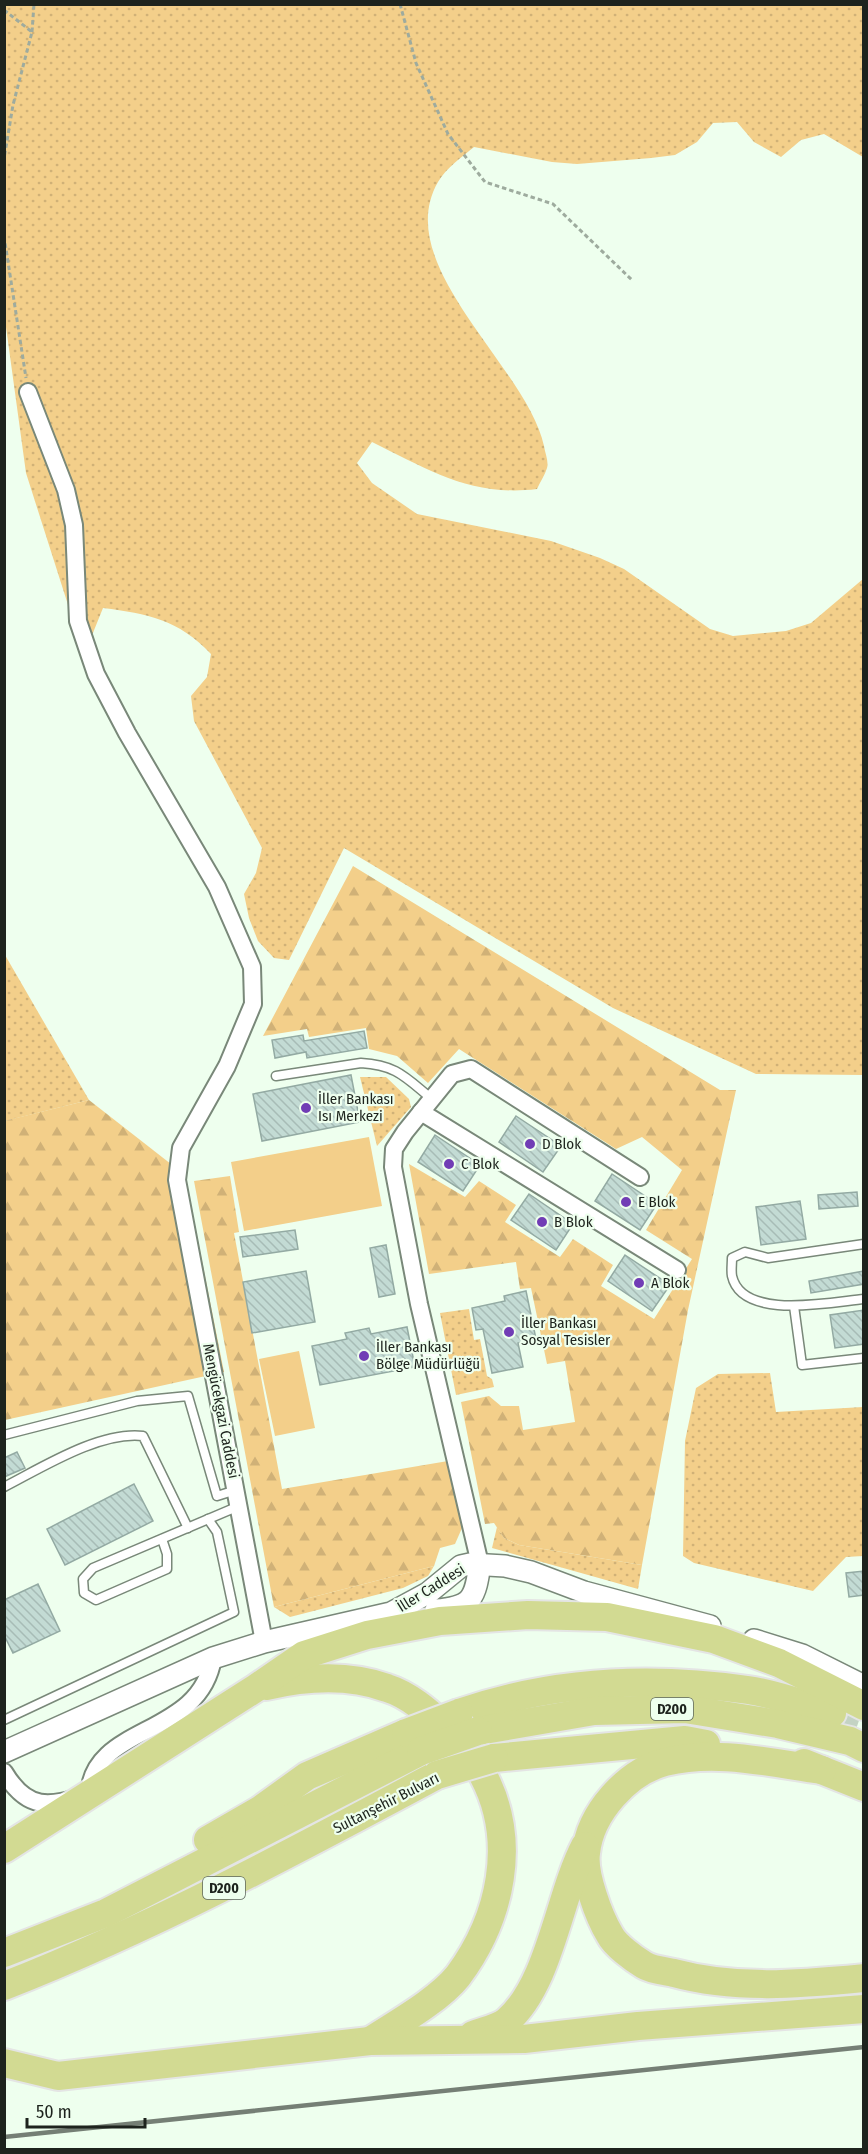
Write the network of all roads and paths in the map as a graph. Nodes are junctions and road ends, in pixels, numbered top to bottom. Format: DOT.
graph roads {
  1 [pos="34,4"];
  2 [pos="400,4"];
  3 [pos="4,10"];
  4 [pos="32,32"];
  5 [pos="4,159"];
  6 [pos="4,236"];
  7 [pos="633,281"];
  8 [pos="28,392"];
  9 [pos="276,1076"];
  10 [pos="427,1106"];
  11 [pos="640,1177"];
  12 [pos="864,1244"];
  13 [pos="676,1270"];
  14 [pos="864,1299"];
  15 [pos="794,1306"];
  16 [pos="864,1358"];
  17 [pos="4,1435"];
  18 [pos="4,1487"];
  19 [pos="237,1498"];
  20 [pos="208,1519"];
  21 [pos="188,1528"];
  22 [pos="162,1539"];
  23 [pos="480,1564"];
  24 [pos="391,1613"];
  25 [pos="264,1642"];
  26 [pos="213,1658"];
  27 [pos="864,1686"];
  28 [pos="256,1688"];
  29 [pos="864,1706"];
  30 [pos="832,1713"];
  31 [pos="4,1720"];
  32 [pos="468,1722"];
  33 [pos="864,1748"];
  34 [pos="4,1752"];
  35 [pos="822,1770"];
  36 [pos="4,1773"];
  37 [pos="864,1787"];
  38 [pos="89,1795"];
  39 [pos="596,1823"];
  40 [pos="4,1849"];
  41 [pos="4,1953"];
  42 [pos="864,1978"];
  43 [pos="4,1986"];
  44 [pos="864,2009"];
  45 [pos="460,2040"];
  46 [pos="370,2041"];
  47 [pos="4,2063"];
  48 [pos="58,2076"];
  49 [pos="4,2083"];
  1 -- 4 [label="path"];
  2 -- 7 [label="path"];
  3 -- 4 [label="path"];
  4 -- 5 [label="path"];
  6 -- 8 [label="path"];
  8 -- 19 [label="street, Mengücekgazi Caddesi"];
  9 -- 10 [label="lane"];
  10 -- 11 [label="street"];
  10 -- 13 [label="street"];
  10 -- 23 [label="street"];
  12 -- 15 [label="lane"];
  14 -- 15 [label="lane"];
  15 -- 16 [label="lane"];
  17 -- 19 [label="lane"];
  18 -- 21 [label="lane"];
  19 -- 20 [label="lane"];
  19 -- 25 [label="street, Mengücekgazi Caddesi"];
  20 -- 21 [label="lane"];
  20 -- 31 [label="lane"];
  21 -- 22 [label="lane"];
  22 -- 22 [label="lane"];
  23 -- 24 [label="street, İller Caddesi"];
  23 -- 24 [label="street"];
  23 -- 27 [label="street, İller Caddesi"];
  24 -- 25 [label="street, İller Caddesi"];
  25 -- 26 [label="street, İller Caddesi"];
  26 -- 34 [label="street, İller Caddesi"];
  26 -- 38 [label="street"];
  28 -- 29 [label="highway"];
  28 -- 38 [label="highway"];
  28 -- 46 [label="highway"];
  30 -- 32 [label="highway"];
  32 -- 33 [label="highway, D200"];
  32 -- 41 [label="highway, bridge"];
  35 -- 37 [label="highway, Sultanşehir Bulvarı / D200"];
  35 -- 39 [label="highway"];
  35 -- 43 [label="highway, Sultanşehir Bulvarı / D200, bridge"];
  36 -- 38 [label="street"];
  38 -- 40 [label="highway"];
  39 -- 42 [label="highway"];
  39 -- 45 [label="highway"];
  44 -- 45 [label="highway"];
  45 -- 46 [label="highway"];
  46 -- 48 [label="highway"];
  47 -- 48 [label="highway"];
  48 -- 49 [label="highway"];
}
